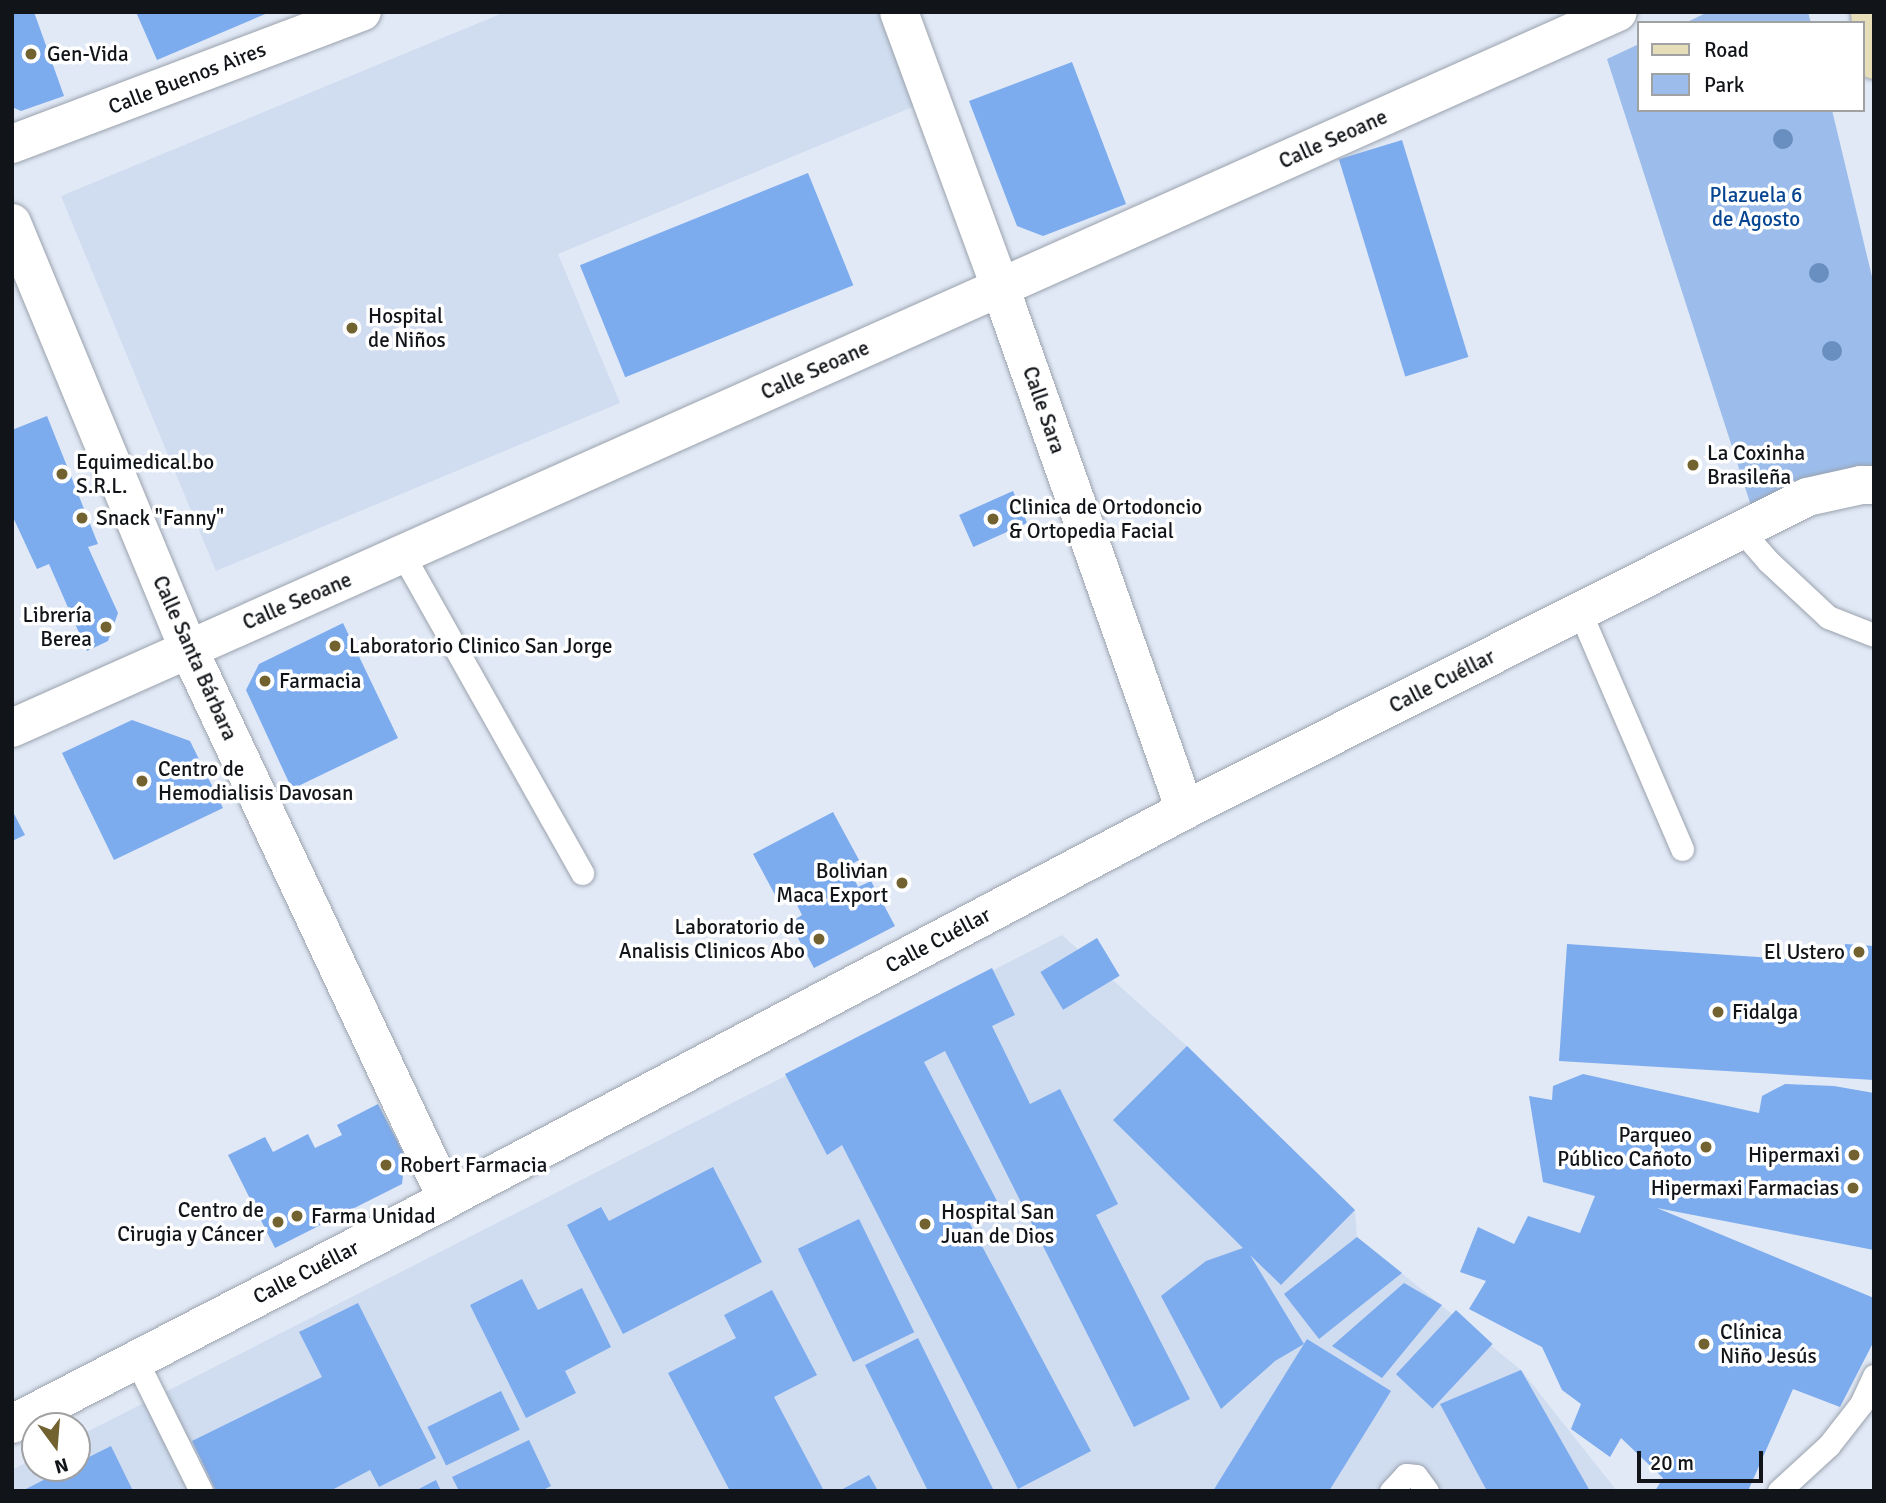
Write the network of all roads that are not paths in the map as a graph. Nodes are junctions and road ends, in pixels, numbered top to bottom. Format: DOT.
graph roads {
  1 [pos="362,12"];
  2 [pos="899,12"];
  3 [pos="1618,12"];
  4 [pos="1870,12"];
  5 [pos="1874,60"];
  6 [pos="12,144"];
  7 [pos="12,223"];
  8 [pos="1000,287"];
  9 [pos="1874,485"];
  10 [pos="1741,530"];
  11 [pos="402,555"];
  12 [pos="1580,611"];
  13 [pos="1874,635"];
  14 [pos="188,648"];
  15 [pos="12,728"];
  16 [pos="1185,810"];
  17 [pos="1682,849"];
  18 [pos="582,873"];
  19 [pos="447,1199"];
  20 [pos="136,1360"];
  21 [pos="1874,1376"];
  22 [pos="1867,1405"];
  23 [pos="12,1424"];
  24 [pos="201,1491"];
  25 [pos="1391,1491"];
  26 [pos="1427,1491"];
  27 [pos="1779,1491"];
  1 -- 6 [label="street, Calle Buenos Aires"];
  2 -- 8 [label="street, Calle Sara"];
  3 -- 8 [label="street, Calle Seoane"];
  4 -- 5 [label="main road"];
  7 -- 14 [label="street, Calle Santa Bárbara"];
  8 -- 11 [label="street, Calle Seoane"];
  8 -- 16 [label="street, Calle Sara"];
  9 -- 10 [label="street, Calle Cuéllar"];
  10 -- 12 [label="street, Calle Cuéllar"];
  10 -- 13 [label="lane"];
  11 -- 14 [label="street, Calle Seoane"];
  11 -- 18 [label="lane"];
  12 -- 16 [label="street, Calle Cuéllar"];
  12 -- 17 [label="lane"];
  14 -- 15 [label="street, Calle Seoane"];
  14 -- 19 [label="street, Calle Santa Bárbara"];
  16 -- 19 [label="street, Calle Cuéllar"];
  19 -- 20 [label="street, Calle Cuéllar"];
  20 -- 23 [label="street, Calle Cuéllar"];
  20 -- 24 [label="lane"];
  21 -- 22 [label="lane"];
  22 -- 27 [label="lane"];
  25 -- 26 [label="lane"];
}
